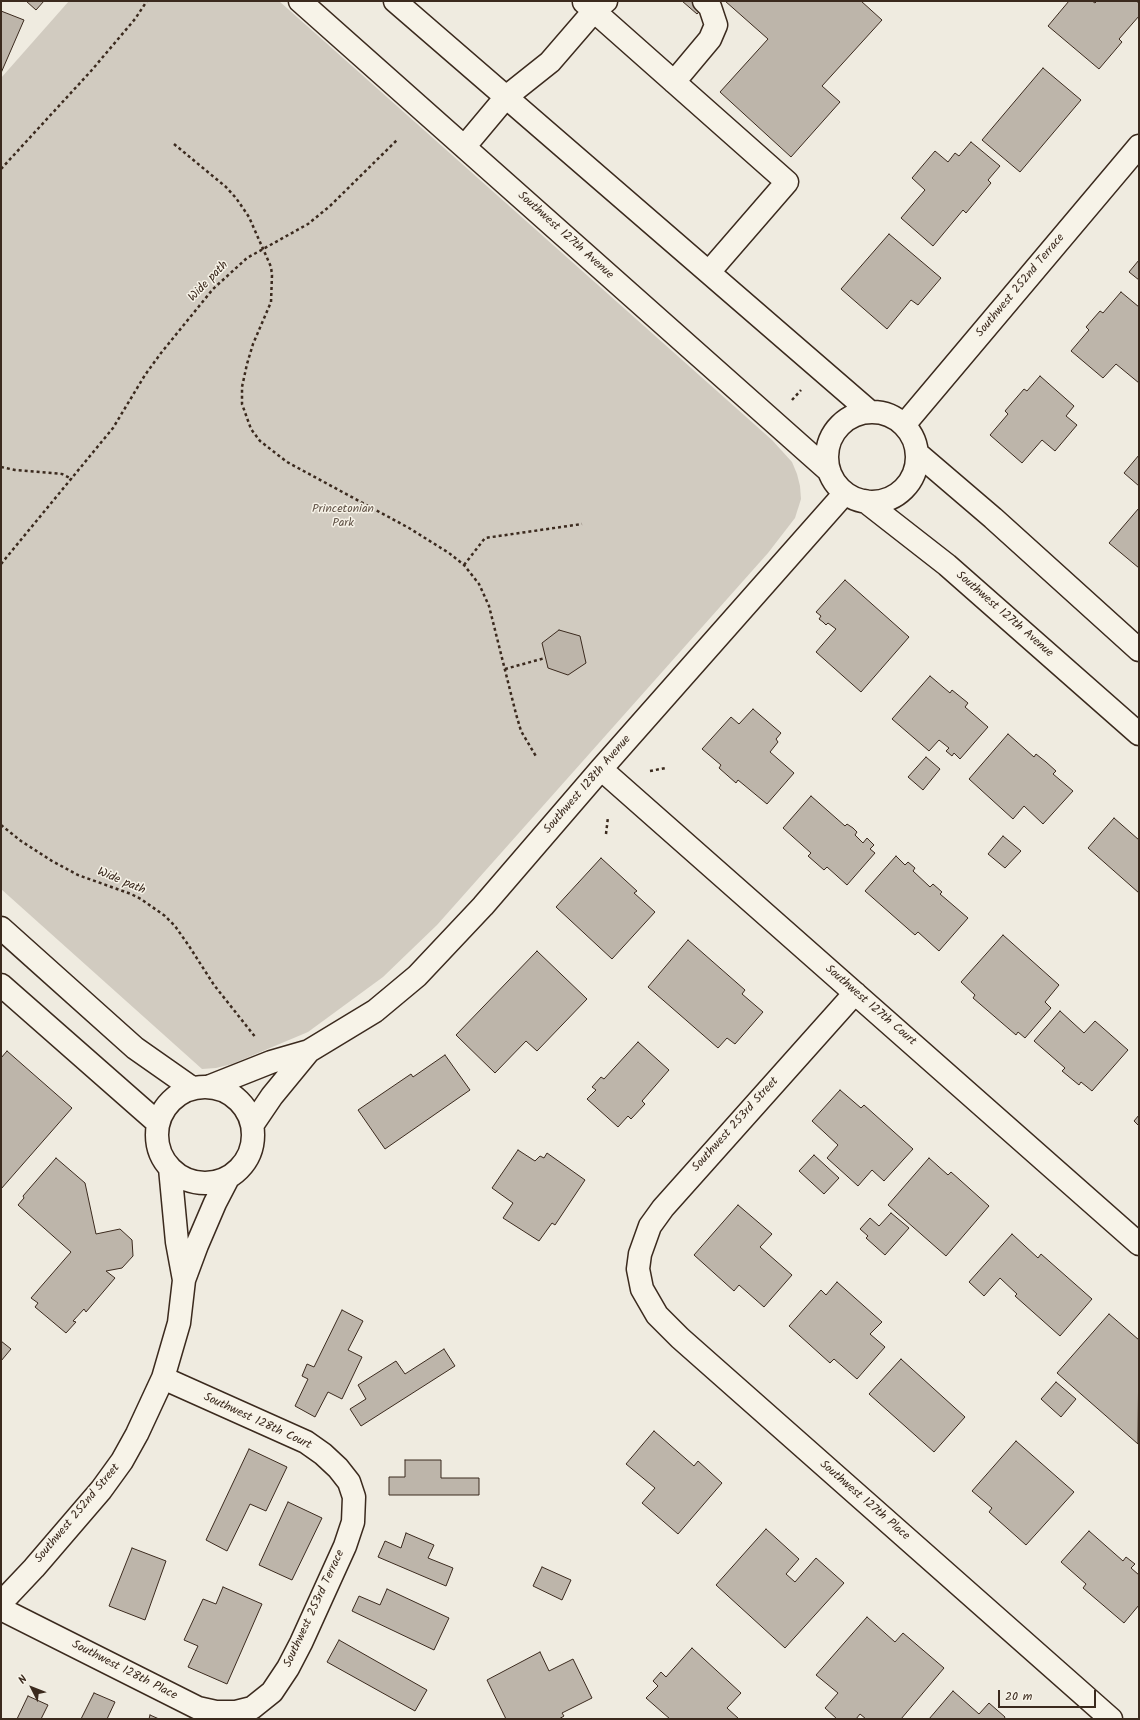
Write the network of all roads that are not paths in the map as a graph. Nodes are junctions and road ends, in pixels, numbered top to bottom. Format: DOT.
graph roads {
  1 [pos="300,1"];
  2 [pos="394,1"];
  3 [pos="704,1"];
  4 [pos="594,4"];
  5 [pos="674,82"];
  6 [pos="506,97"];
  7 [pos="465,146"];
  8 [pos="1139,146"];
  9 [pos="709,272"];
  10 [pos="870,412"];
  11 [pos="904,425"];
  12 [pos="918,453"];
  13 [pos="829,471"];
  14 [pos="855,497"];
  15 [pos="1139,650"];
  16 [pos="1137,727"];
  17 [pos="601,769"];
  18 [pos="1,928"];
  19 [pos="1,985"];
  20 [pos="855,993"];
  21 [pos="309,1051"];
  22 [pos="200,1088"];
  23 [pos="158,1123"];
  24 [pos="253,1124"];
  25 [pos="170,1168"];
  26 [pos="228,1178"];
  27 [pos="1139,1244"];
  28 [pos="638,1269"];
  29 [pos="184,1280"];
  30 [pos="163,1378"];
  31 [pos="354,1497"];
  32 [pos="1,1603"];
  33 [pos="1,1609"];
  34 [pos="252,1708"];
  35 [pos="1111,1719"];
  1 -- 7 [label="street, Southwest 127th Avenue"];
  2 -- 6 [label="street"];
  3 -- 5 [label="street"];
  4 -- 5 [label="street"];
  4 -- 6 [label="street"];
  5 -- 9 [label="street"];
  6 -- 7 [label="street"];
  6 -- 9 [label="street"];
  7 -- 13 [label="street, Southwest 127th Avenue"];
  8 -- 11 [label="street, Southwest 252nd Terrace"];
  9 -- 10 [label="street"];
  10 -- 11 [label="street"];
  10 -- 13 [label="street"];
  11 -- 12 [label="street"];
  12 -- 14 [label="street"];
  12 -- 15 [label="street"];
  13 -- 14 [label="street"];
  14 -- 16 [label="street, Southwest 127th Avenue"];
  14 -- 17 [label="street, Southwest 128th Avenue"];
  17 -- 20 [label="street, Southwest 127th Court"];
  17 -- 21 [label="street, Southwest 128th Avenue"];
  18 -- 22 [label="street"];
  19 -- 23 [label="street"];
  20 -- 27 [label="street, Southwest 127th Court"];
  20 -- 28 [label="street, Southwest 253rd Street"];
  21 -- 22 [label="street, Southwest 128th Avenue"];
  21 -- 24 [label="street, Southwest 128th Avenue"];
  22 -- 23 [label="street"];
  22 -- 24 [label="street"];
  23 -- 25 [label="street"];
  24 -- 26 [label="street"];
  25 -- 26 [label="street"];
  25 -- 29 [label="street, Southwest 252nd Street"];
  26 -- 29 [label="street, Southwest 252nd Street"];
  28 -- 35 [label="street, Southwest 127th Place"];
  29 -- 30 [label="street, Southwest 252nd Street"];
  30 -- 31 [label="street, Southwest 128th Court"];
  30 -- 32 [label="street, Southwest 252nd Street"];
  31 -- 34 [label="street, Southwest 253rd Terrace"];
  33 -- 34 [label="street, Southwest 128th Place"];
}
